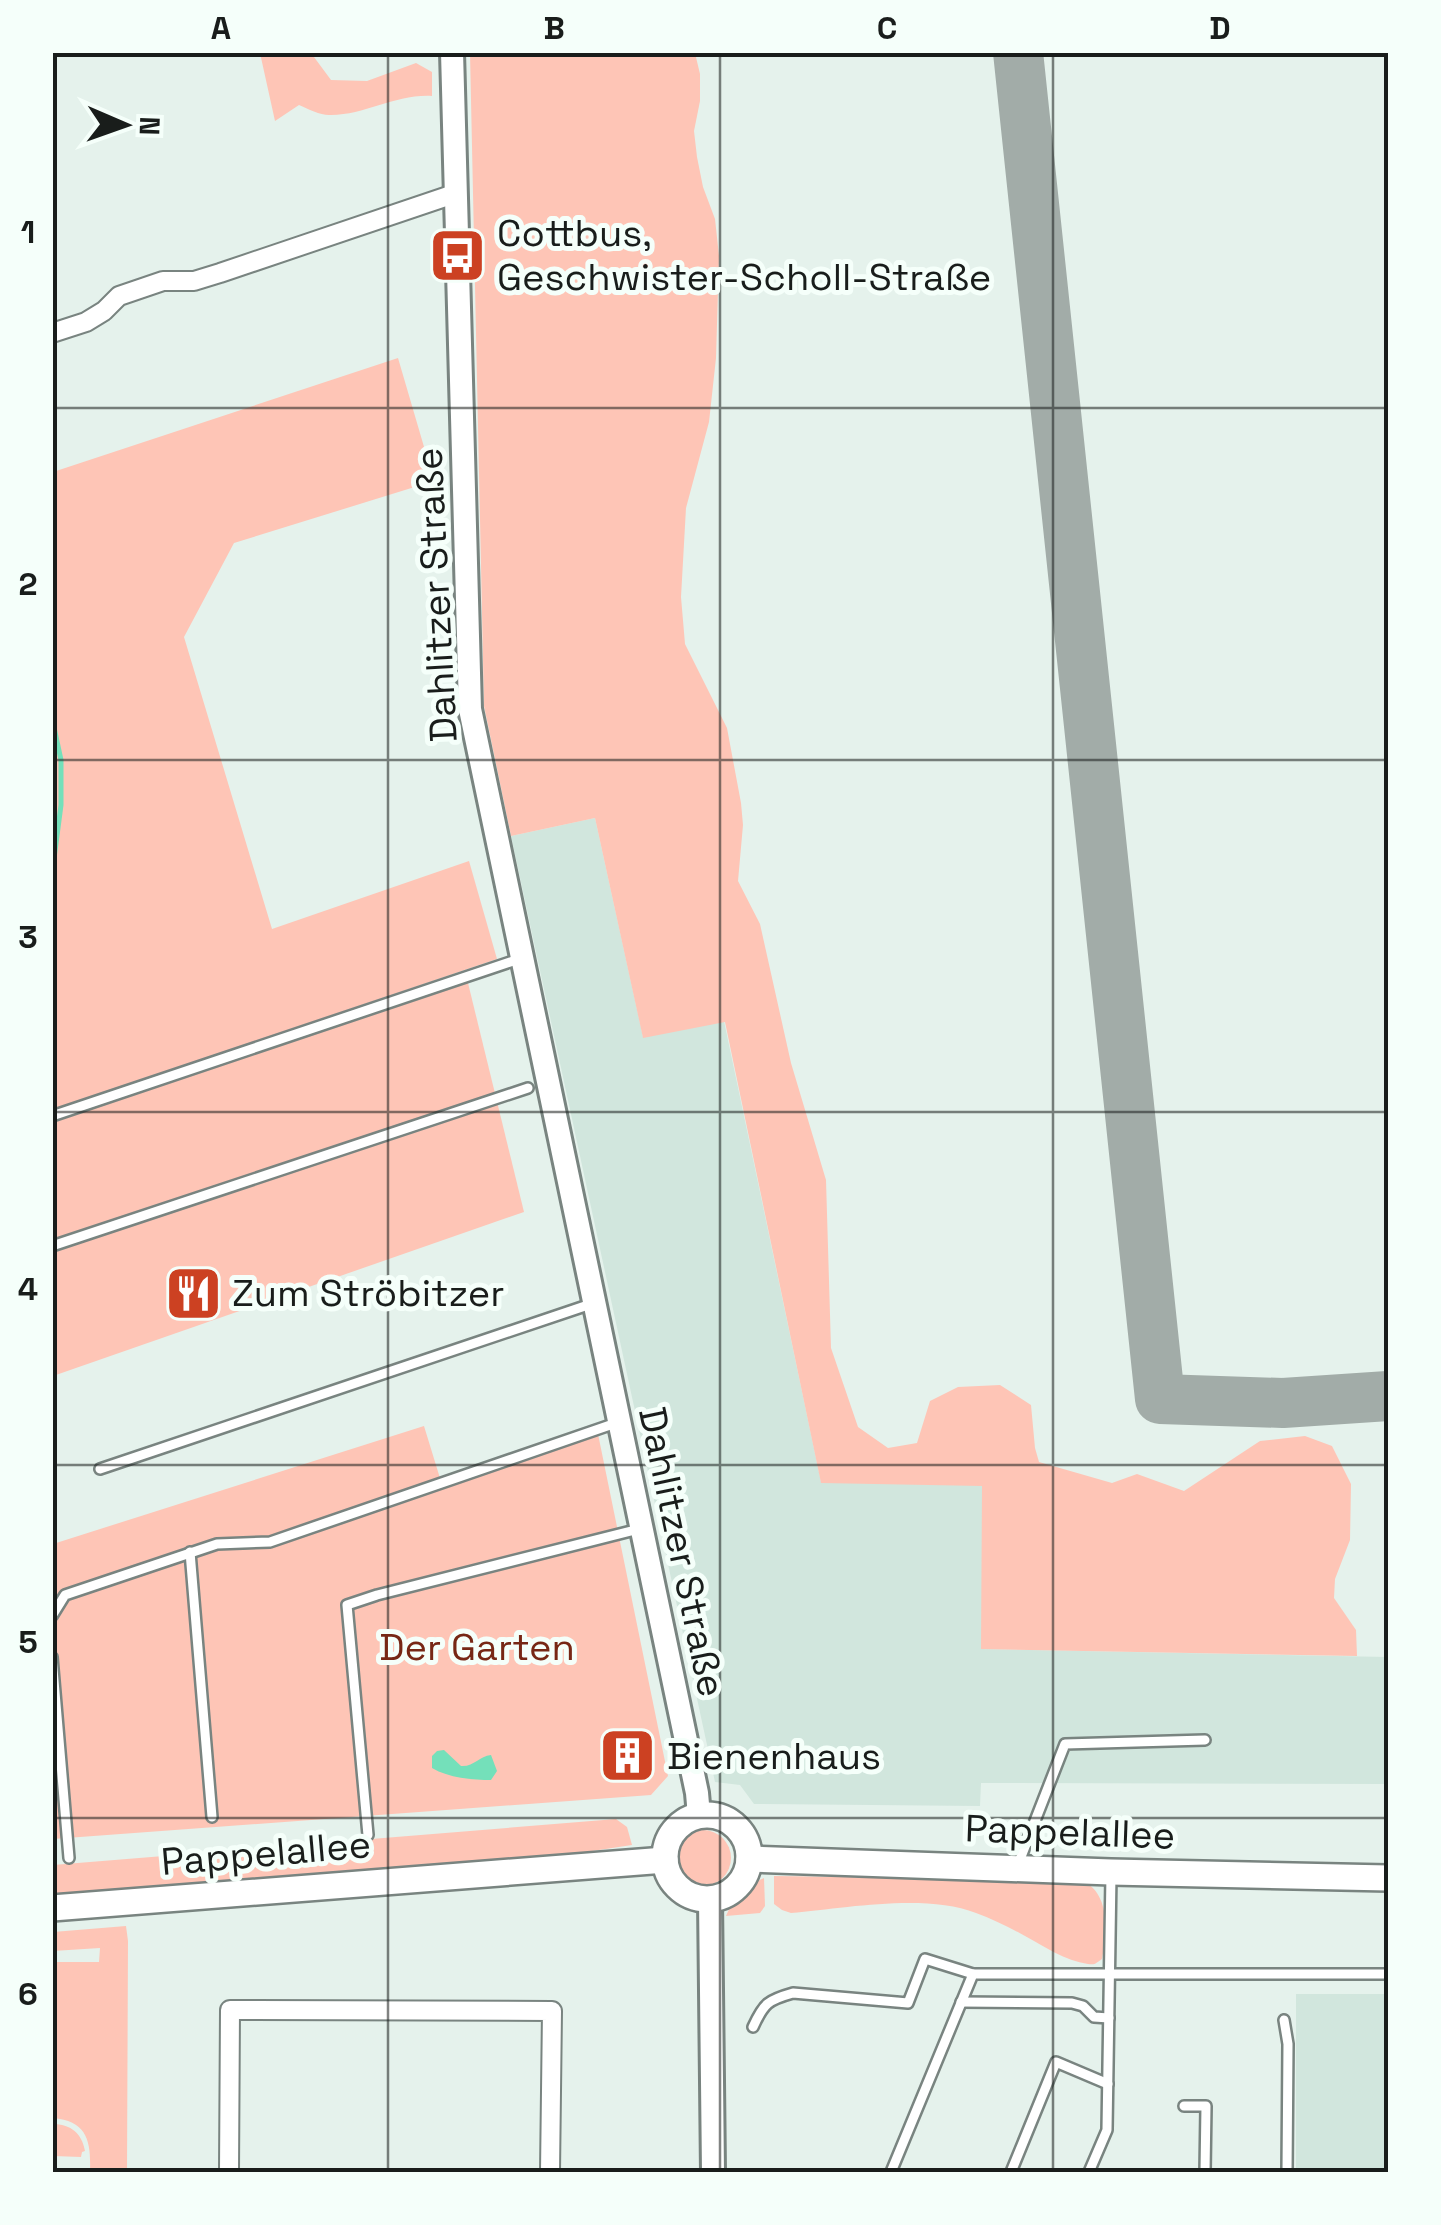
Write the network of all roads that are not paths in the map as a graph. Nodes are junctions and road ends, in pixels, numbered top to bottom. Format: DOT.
graph roads {
  1 [pos="452,52"];
  2 [pos="457,194"];
  3 [pos="52,333"];
  4 [pos="521,958"];
  5 [pos="528,1088"];
  6 [pos="52,1116"];
  7 [pos="52,1246"];
  8 [pos="593,1303"];
  9 [pos="618,1422"];
  10 [pos="100,1469"];
  11 [pos="641,1528"];
  12 [pos="190,1552"];
  13 [pos="65,1595"];
  14 [pos="52,1599"];
  15 [pos="52,1616"];
  16 [pos="52,1656"];
  17 [pos="1205,1740"];
  18 [pos="212,1816"];
  19 [pos="700,1816"];
  20 [pos="368,1835"];
  21 [pos="68,1858"];
  22 [pos="749,1859"];
  23 [pos="664,1860"];
  24 [pos="1017,1867"];
  25 [pos="1111,1872"];
  26 [pos="1388,1878"];
  27 [pos="710,1900"];
  28 [pos="52,1908"];
  29 [pos="1110,1972"];
  30 [pos="972,1974"];
  31 [pos="1388,1974"];
  32 [pos="962,2002"];
  33 [pos="1109,2018"];
  34 [pos="1284,2020"];
  35 [pos="753,2027"];
  36 [pos="1108,2084"];
  37 [pos="1184,2106"];
  38 [pos="228,2172"];
  39 [pos="550,2172"];
  40 [pos="713,2172"];
  41 [pos="891,2172"];
  42 [pos="1011,2172"];
  43 [pos="1090,2172"];
  44 [pos="1205,2172"];
  45 [pos="1287,2172"];
  1 -- 2 [label="street, Dahlitzer Straße"];
  2 -- 3 [label="street"];
  2 -- 4 [label="street, Dahlitzer Straße"];
  4 -- 6 [label="lane"];
  4 -- 8 [label="street, Dahlitzer Straße"];
  5 -- 7 [label="lane"];
  8 -- 9 [label="street, Dahlitzer Straße"];
  8 -- 10 [label="lane"];
  9 -- 11 [label="street, Dahlitzer Straße"];
  9 -- 12 [label="lane"];
  11 -- 19 [label="street, Dahlitzer Straße"];
  11 -- 20 [label="lane"];
  12 -- 13 [label="lane"];
  12 -- 18 [label="lane"];
  13 -- 14 [label="lane"];
  13 -- 15 [label="lane"];
  16 -- 21 [label="lane"];
  17 -- 24 [label="lane"];
  19 -- 22 [label="main road"];
  19 -- 23 [label="main road"];
  22 -- 24 [label="main road, Pappelallee"];
  22 -- 27 [label="main road"];
  23 -- 27 [label="main road"];
  23 -- 28 [label="main road, Pappelallee"];
  24 -- 25 [label="main road, Pappelallee"];
  25 -- 26 [label="main road, Pappelallee"];
  25 -- 29 [label="lane"];
  27 -- 40 [label="street"];
  29 -- 30 [label="lane"];
  29 -- 31 [label="lane"];
  29 -- 33 [label="lane"];
  30 -- 32 [label="lane"];
  30 -- 35 [label="lane"];
  32 -- 33 [label="lane"];
  32 -- 41 [label="lane"];
  33 -- 36 [label="lane"];
  34 -- 45 [label="lane"];
  36 -- 42 [label="lane"];
  36 -- 43 [label="lane"];
  37 -- 44 [label="lane"];
  38 -- 39 [label="street"];
}
